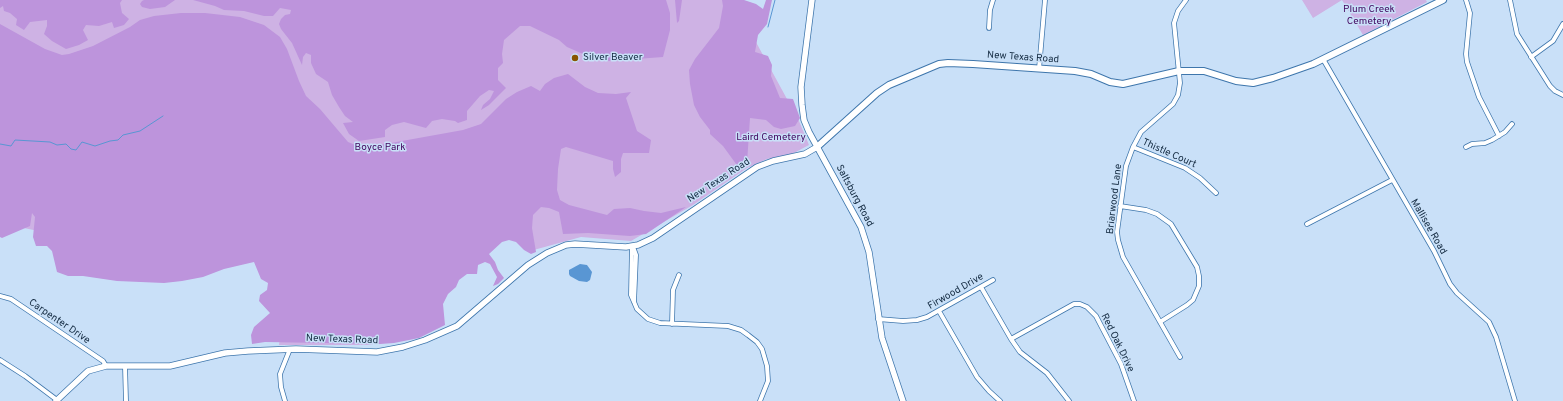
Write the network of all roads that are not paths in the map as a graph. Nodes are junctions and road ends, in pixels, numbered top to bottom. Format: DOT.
graph roads {
  1 [pos="812,0"];
  2 [pos="993,0"];
  3 [pos="1045,0"];
  4 [pos="1186,0"];
  5 [pos="1443,0"];
  6 [pos="1466,0"];
  7 [pos="1510,0"];
  8 [pos="1563,24"];
  9 [pos="989,28"];
  10 [pos="1531,57"];
  11 [pos="1323,59"];
  12 [pos="1039,69"];
  13 [pos="1179,71"];
  14 [pos="1563,95"];
  15 [pos="1512,124"];
  16 [pos="1499,136"];
  17 [pos="818,147"];
  18 [pos="1132,147"];
  19 [pos="1466,147"];
  20 [pos="1392,180"];
  21 [pos="1216,193"];
  22 [pos="1120,206"];
  23 [pos="1308,224"];
  24 [pos="632,247"];
  25 [pos="679,275"];
  26 [pos="993,280"];
  27 [pos="981,287"];
  28 [pos="0,296"];
  29 [pos="939,311"];
  30 [pos="878,319"];
  31 [pos="1160,322"];
  32 [pos="672,324"];
  33 [pos="1011,339"];
  34 [pos="290,349"];
  35 [pos="1180,356"];
  36 [pos="0,360"];
  37 [pos="106,366"];
  38 [pos="125,366"];
  39 [pos="57,400"];
  40 [pos="126,401"];
  41 [pos="285,401"];
  42 [pos="760,401"];
  43 [pos="903,401"];
  44 [pos="1000,401"];
  45 [pos="1069,401"];
  46 [pos="1134,401"];
  47 [pos="1515,401"];
  1 -- 17 [label="main road, Saltsburg Road"];
  2 -- 9 [label="street"];
  3 -- 12 [label="street"];
  4 -- 13 [label="street, Briarwood Lane"];
  5 -- 11 [label="main road, New Texas Road"];
  6 -- 16 [label="street"];
  7 -- 10 [label="street"];
  8 -- 10 [label="street"];
  10 -- 14 [label="street"];
  11 -- 13 [label="main road, New Texas Road"];
  11 -- 20 [label="street, Mallisee Road"];
  12 -- 13 [label="main road, New Texas Road"];
  12 -- 17 [label="main road, New Texas Road"];
  13 -- 18 [label="street, Briarwood Lane"];
  15 -- 16 [label="street"];
  16 -- 19 [label="street"];
  17 -- 24 [label="main road, New Texas Road"];
  17 -- 30 [label="main road, Saltsburg Road"];
  18 -- 21 [label="street, Thistle Court"];
  18 -- 22 [label="street, Briarwood Lane"];
  20 -- 23 [label="street"];
  20 -- 47 [label="street, Mallisee Road"];
  22 -- 31 [label="street, Briarwood Lane"];
  22 -- 31 [label="street"];
  24 -- 32 [label="street"];
  24 -- 34 [label="main road, New Texas Road"];
  25 -- 32 [label="street"];
  26 -- 27 [label="street, Firwood Drive"];
  27 -- 29 [label="street, Firwood Drive"];
  27 -- 33 [label="street"];
  28 -- 37 [label="street, Carpenter Drive"];
  29 -- 30 [label="street, Firwood Drive"];
  29 -- 44 [label="street"];
  30 -- 43 [label="main road, Saltsburg Road"];
  31 -- 35 [label="street, Briarwood Lane"];
  32 -- 42 [label="street"];
  33 -- 45 [label="street"];
  33 -- 46 [label="street, Red Oak Drive"];
  34 -- 38 [label="main road, New Texas Road"];
  34 -- 41 [label="street"];
  36 -- 39 [label="street"];
  37 -- 38 [label="main road, New Texas Road"];
  37 -- 39 [label="main road, New Texas Road"];
  38 -- 40 [label="street"];
}
